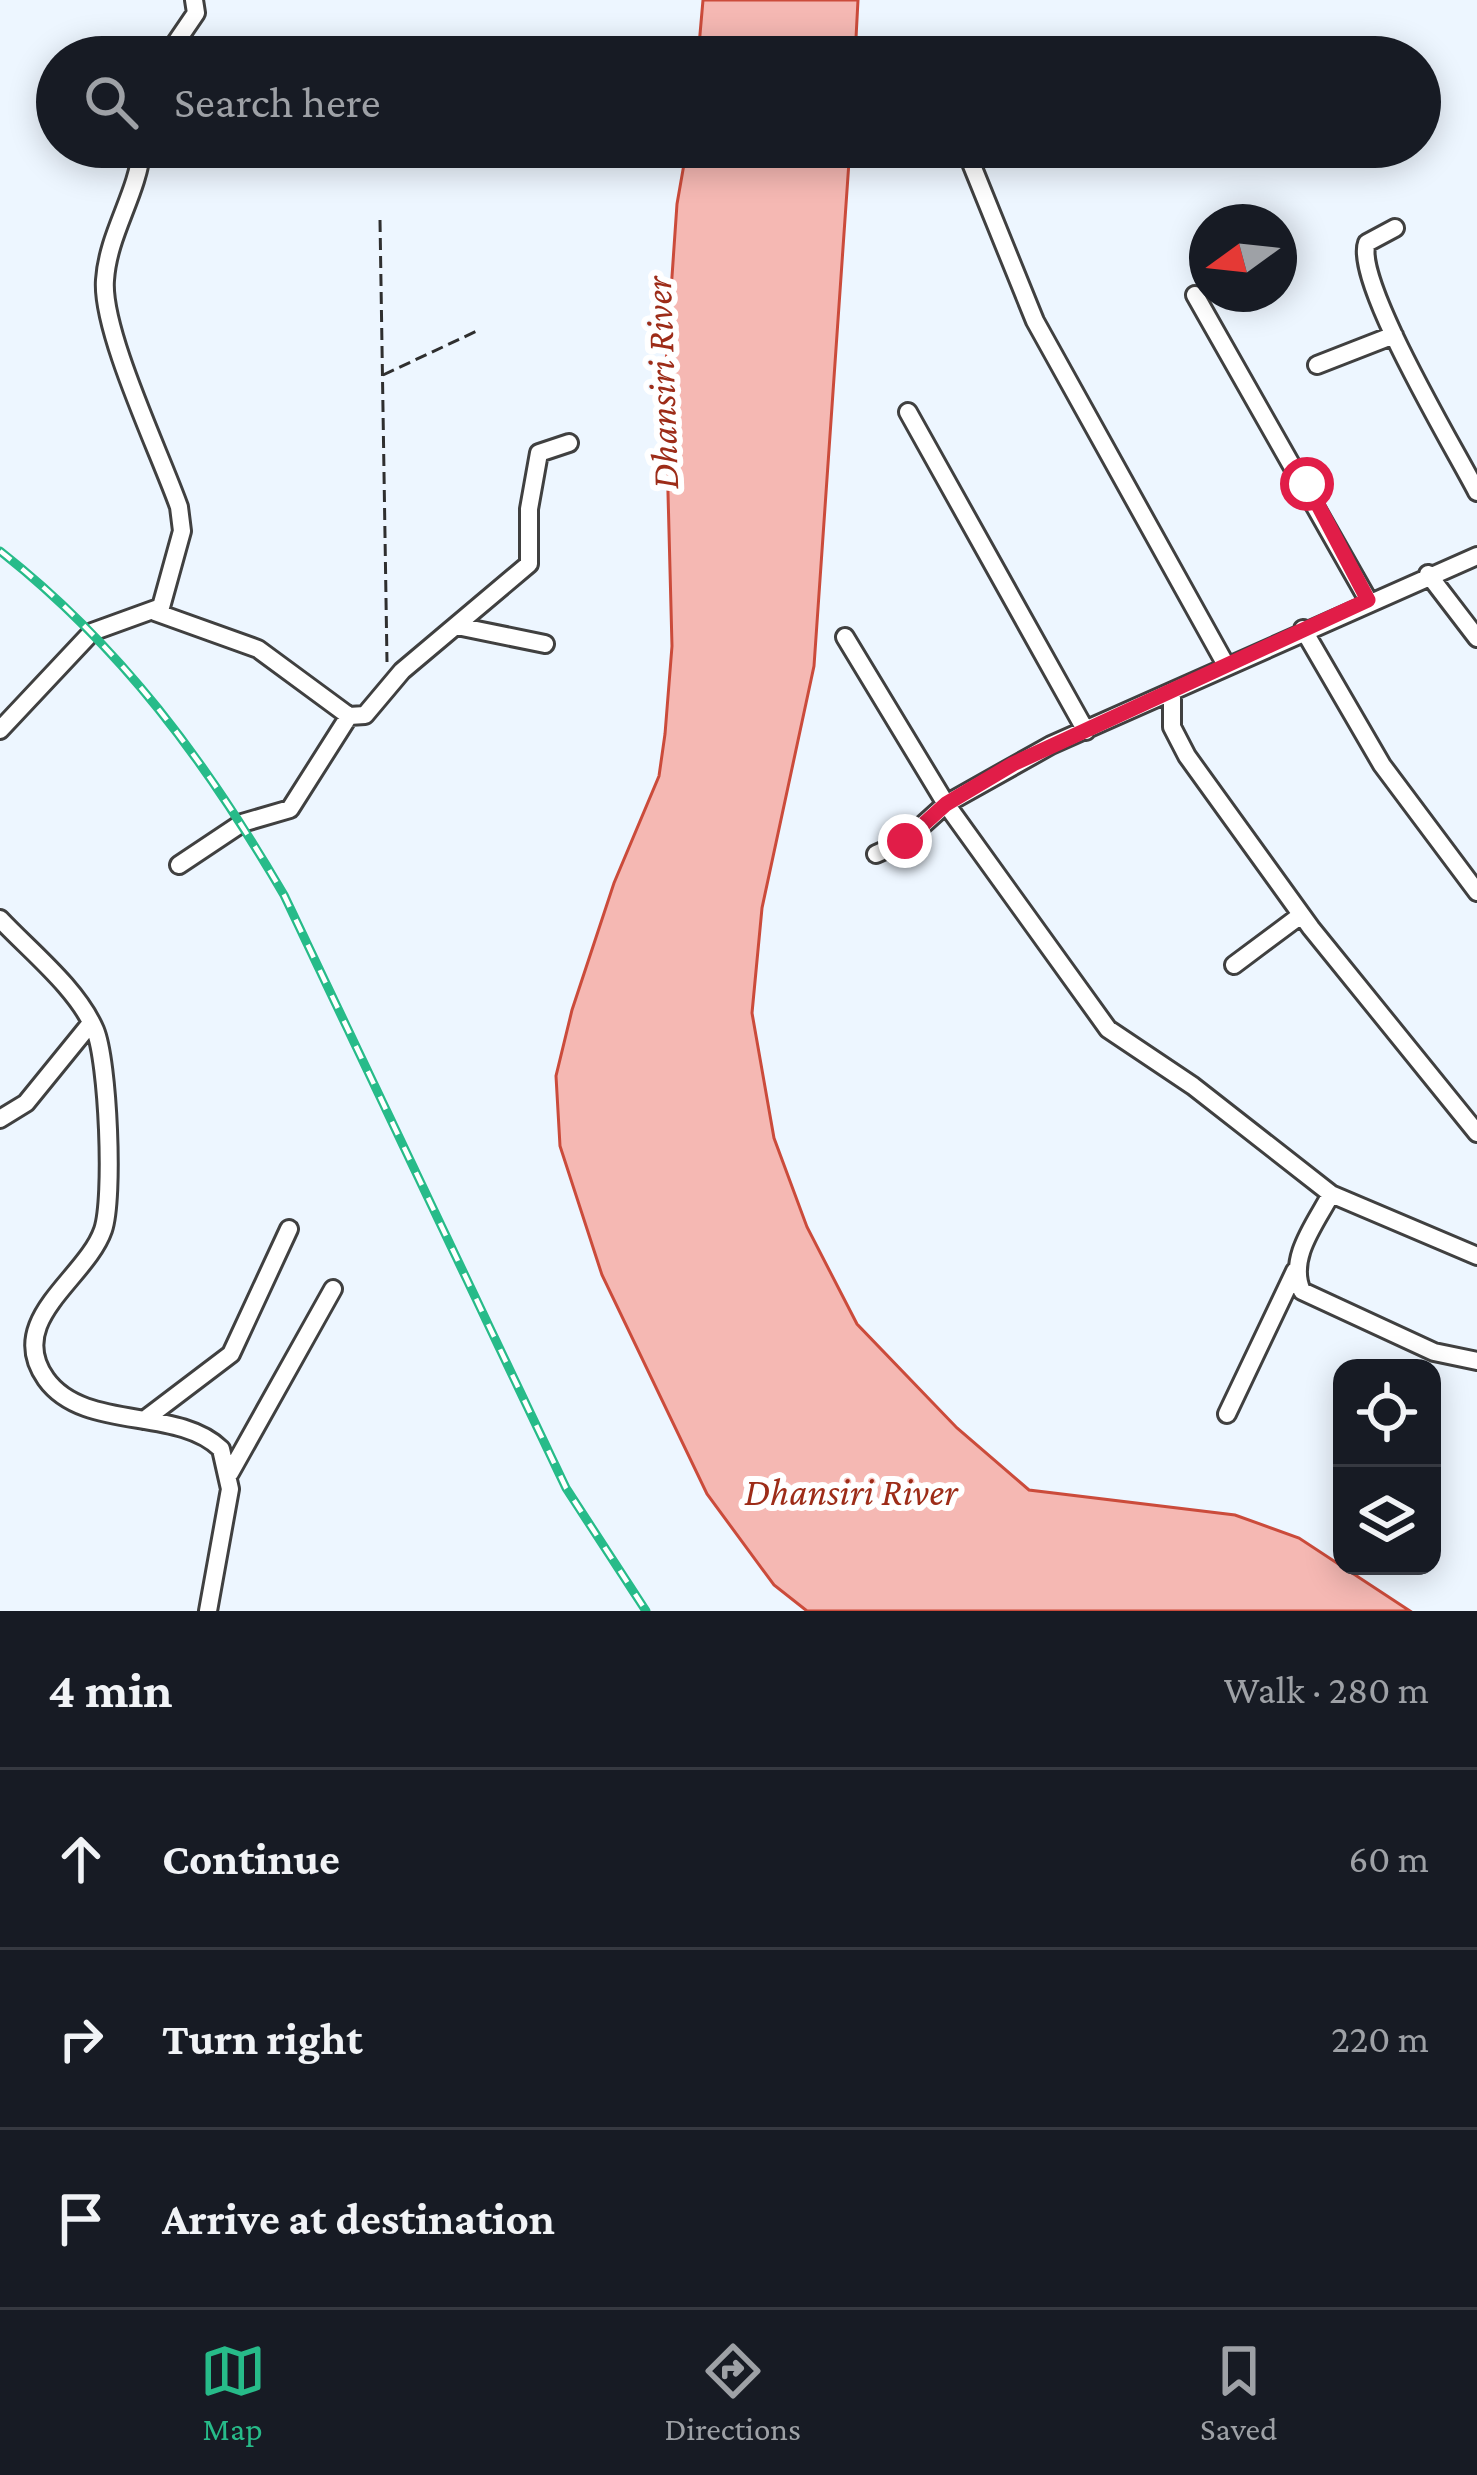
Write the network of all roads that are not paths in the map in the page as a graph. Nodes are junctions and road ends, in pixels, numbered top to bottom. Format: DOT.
graph roads {
  1 [pos="194,0"];
  2 [pos="180,36"];
  3 [pos="139,168"];
  4 [pos="973,168"];
  5 [pos="1395,228"];
  6 [pos="1206,312"];
  7 [pos="1394,335"];
  8 [pos="1317,365"];
  9 [pos="908,412"];
  10 [pos="569,443"];
  11 [pos="1477,492"];
  12 [pos="1477,556"];
  13 [pos="1428,574"];
  14 [pos="1368,600"];
  15 [pos="155,612"];
  16 [pos="457,626"];
  17 [pos="1303,629"];
  18 [pos="845,638"];
  19 [pos="1477,638"];
  20 [pos="544,644"];
  21 [pos="1226,665"];
  22 [pos="1172,692"];
  23 [pos="349,716"];
  24 [pos="0,730"];
  25 [pos="1085,731"];
  26 [pos="946,804"];
  27 [pos="876,854"];
  28 [pos="179,865"];
  29 [pos="1477,892"];
  30 [pos="1301,915"];
  31 [pos="1,923"];
  32 [pos="1234,965"];
  33 [pos="91,1023"];
  34 [pos="0,1119"];
  35 [pos="1477,1133"];
  36 [pos="1331,1194"];
  37 [pos="289,1229"];
  38 [pos="1477,1256"];
  39 [pos="1295,1270"];
  40 [pos="334,1289"];
  41 [pos="1477,1361"];
  42 [pos="1227,1414"];
  43 [pos="144,1420"];
  44 [pos="230,1473"];
  45 [pos="208,1611"];
  1 -- 2 [label="street"];
  3 -- 15 [label="street"];
  4 -- 21 [label="street"];
  5 -- 7 [label="street"];
  6 -- 14 [label="street"];
  7 -- 8 [label="street"];
  7 -- 11 [label="street"];
  9 -- 25 [label="street"];
  10 -- 16 [label="street"];
  12 -- 13 [label="street"];
  13 -- 14 [label="street"];
  13 -- 19 [label="street"];
  14 -- 17 [label="street"];
  15 -- 23 [label="street"];
  15 -- 24 [label="street"];
  16 -- 20 [label="street"];
  16 -- 23 [label="street"];
  17 -- 21 [label="street"];
  17 -- 29 [label="street"];
  18 -- 26 [label="street"];
  21 -- 22 [label="street"];
  22 -- 25 [label="street"];
  22 -- 30 [label="street"];
  23 -- 28 [label="street"];
  25 -- 26 [label="street"];
  26 -- 27 [label="street"];
  26 -- 36 [label="street"];
  30 -- 32 [label="street"];
  30 -- 35 [label="street"];
  31 -- 33 [label="street"];
  33 -- 34 [label="street"];
  33 -- 43 [label="street"];
  36 -- 38 [label="street"];
  36 -- 39 [label="street"];
  37 -- 43 [label="street"];
  39 -- 41 [label="street"];
  39 -- 42 [label="street"];
  40 -- 44 [label="street"];
  43 -- 44 [label="street"];
  44 -- 45 [label="street"];
}
